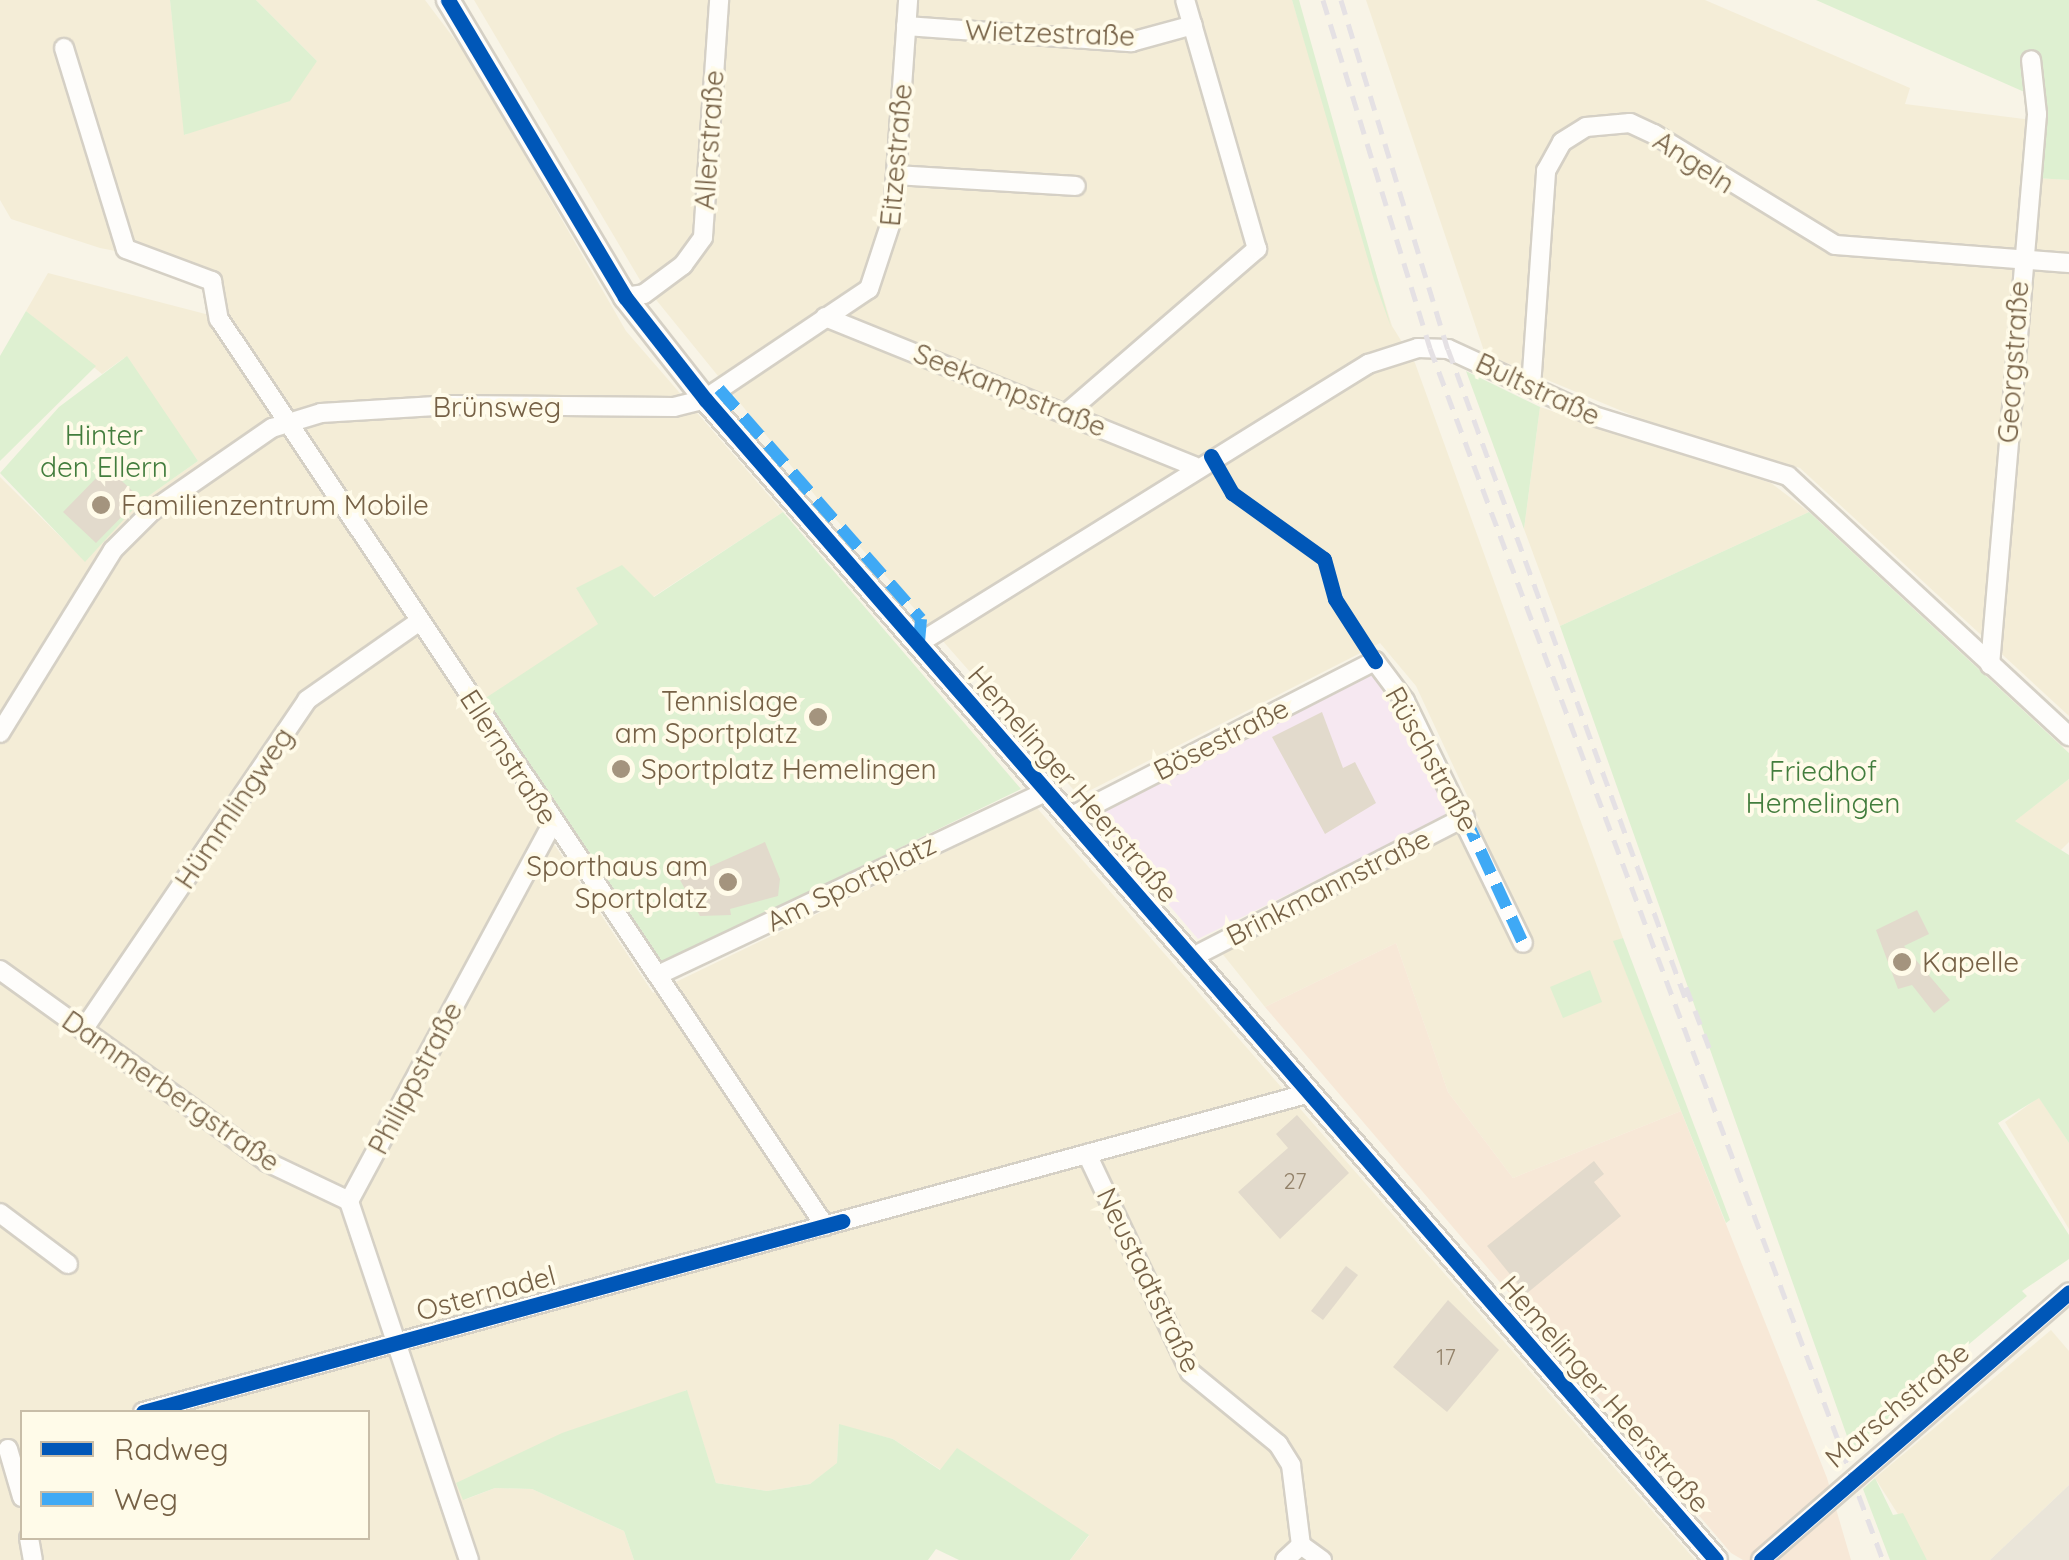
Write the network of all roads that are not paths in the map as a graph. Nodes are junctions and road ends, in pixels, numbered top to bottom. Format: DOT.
graph roads {
  1 [pos="448,0"];
  2 [pos="718,0"];
  3 [pos="908,0"];
  4 [pos="1185,0"];
  5 [pos="1194,25"];
  6 [pos="906,26"];
  7 [pos="64,48"];
  8 [pos="2031,60"];
  9 [pos="896,174"];
  10 [pos="1076,186"];
  11 [pos="2021,260"];
  12 [pos="2069,264"];
  13 [pos="624,297"];
  14 [pos="824,317"];
  15 [pos="1531,387"];
  16 [pos="705,398"];
  17 [pos="1068,412"];
  18 [pos="289,422"];
  19 [pos="1194,466"];
  20 [pos="420,621"];
  21 [pos="919,643"];
  22 [pos="1375,661"];
  23 [pos="1990,665"];
  24 [pos="0,733"];
  25 [pos="2069,736"];
  26 [pos="1045,792"];
  27 [pos="1465,817"];
  28 [pos="1068,818"];
  29 [pos="552,822"];
  30 [pos="1523,943"];
  31 [pos="1191,958"];
  32 [pos="0,970"];
  33 [pos="658,975"];
  34 [pos="83,1030"];
  35 [pos="1306,1094"];
  36 [pos="1088,1154"];
  37 [pos="349,1201"];
  38 [pos="0,1212"];
  39 [pos="824,1226"];
  40 [pos="68,1264"];
  41 [pos="2069,1292"];
  42 [pos="394,1344"];
  43 [pos="149,1410"];
  44 [pos="10,1449"];
  45 [pos="20,1490"];
  46 [pos="1301,1545"];
  47 [pos="469,1560"];
  48 [pos="1285,1560"];
  49 [pos="1322,1560"];
  50 [pos="1716,1560"];
  51 [pos="1761,1560"];
  1 -- 13 [label="main road, Hemelinger Heerstraße"];
  2 -- 13 [label="street, Allerstraße"];
  3 -- 6 [label="street, Eitzestraße"];
  4 -- 5 [label="street"];
  5 -- 6 [label="street, Wietzestraße"];
  5 -- 17 [label="street"];
  6 -- 9 [label="street, Eitzestraße"];
  7 -- 18 [label="street, Ellernstraße"];
  8 -- 11 [label="street, Georgstraße"];
  9 -- 10 [label="street"];
  9 -- 14 [label="street, Eitzestraße"];
  11 -- 12 [label="street, Angeln"];
  11 -- 15 [label="street, Angeln"];
  11 -- 23 [label="street, Georgstraße"];
  13 -- 16 [label="main road, Hemelinger Heerstraße"];
  14 -- 16 [label="street, Eitzestraße"];
  14 -- 17 [label="street, Seekampstraße"];
  15 -- 19 [label="street, Bultstraße"];
  15 -- 23 [label="street, Bultstraße"];
  16 -- 18 [label="street, Brünsweg"];
  16 -- 21 [label="main road, Hemelinger Heerstraße"];
  17 -- 19 [label="street, Seekampstraße"];
  18 -- 20 [label="street, Ellernstraße"];
  18 -- 24 [label="street"];
  19 -- 21 [label="street, Bultstraße"];
  20 -- 29 [label="street, Ellernstraße"];
  20 -- 34 [label="street, Hümmlingweg"];
  21 -- 26 [label="main road, Hemelinger Heerstraße"];
  22 -- 27 [label="street, Rüschstraße"];
  22 -- 28 [label="street, Bösestraße"];
  23 -- 25 [label="street, Bultstraße"];
  26 -- 28 [label="main road, Hemelinger Heerstraße"];
  26 -- 33 [label="street, Am Sportplatz"];
  27 -- 30 [label="street, Rüschstraße"];
  27 -- 31 [label="street, Brinkmannstraße"];
  28 -- 31 [label="main road, Hemelinger Heerstraße"];
  29 -- 33 [label="street, Ellernstraße"];
  29 -- 37 [label="street, Philippstraße"];
  31 -- 35 [label="main road, Hemelinger Heerstraße"];
  32 -- 34 [label="street, Dammerbergstraße"];
  33 -- 39 [label="street, Ellernstraße"];
  34 -- 37 [label="street, Dammerbergstraße"];
  35 -- 36 [label="street, Osternadel"];
  35 -- 50 [label="main road, Hemelinger Heerstraße"];
  36 -- 39 [label="street, Osternadel"];
  36 -- 46 [label="street, Neustadtstraße"];
  37 -- 42 [label="street"];
  38 -- 40 [label="street"];
  39 -- 42 [label="street, Osternadel"];
  41 -- 51 [label="street, Marschstraße"];
  42 -- 43 [label="street, Osternadel"];
  42 -- 47 [label="street"];
  44 -- 45 [label="street"];
  46 -- 48 [label="street"];
  46 -- 49 [label="street"];
}
